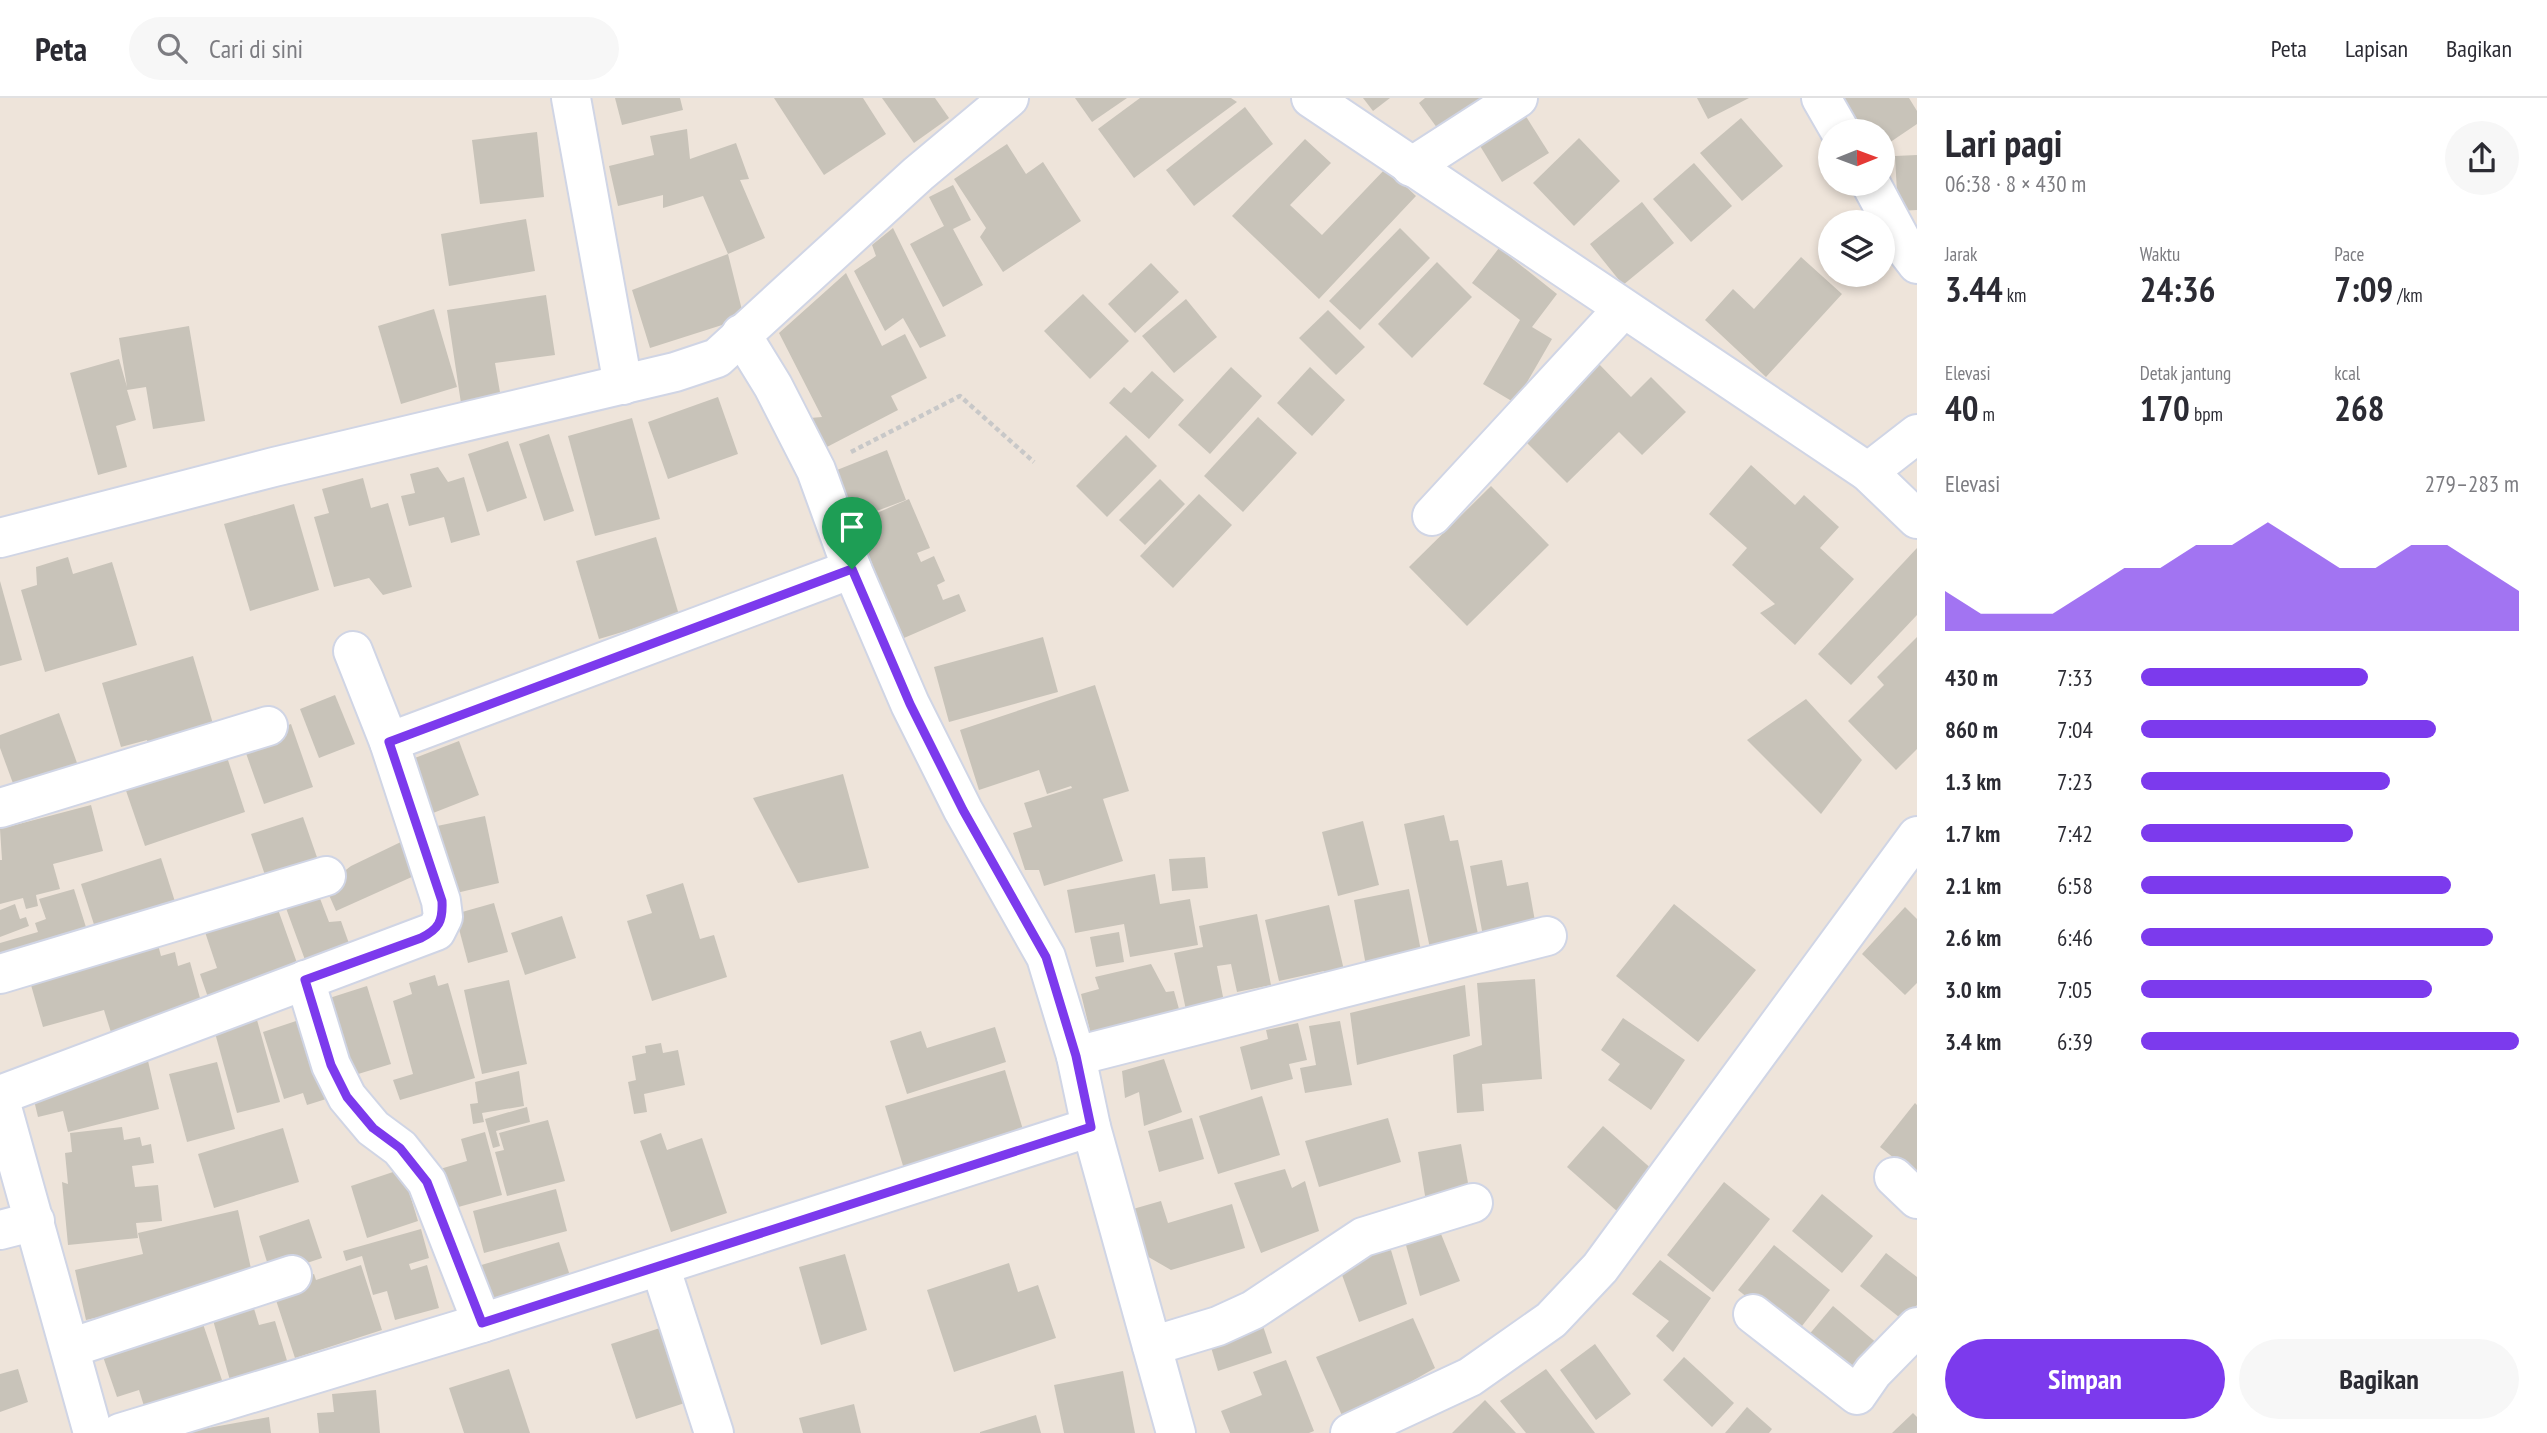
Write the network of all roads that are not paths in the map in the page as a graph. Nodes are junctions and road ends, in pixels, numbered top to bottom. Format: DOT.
graph roads {
  1 [pos="570,98"];
  2 [pos="1009,98"];
  3 [pos="1311,98"];
  4 [pos="1518,98"];
  5 [pos="1821,98"];
  6 [pos="1833,119"];
  7 [pos="1411,167"];
  8 [pos="1877,196"];
  9 [pos="1917,264"];
  10 [pos="1623,309"];
  11 [pos="741,334"];
  12 [pos="623,385"];
  13 [pos="1917,434"];
  14 [pos="1868,472"];
  15 [pos="1432,516"];
  16 [pos="1917,519"];
  17 [pos="0,538"];
  18 [pos="852,569"];
  19 [pos="353,651"];
  20 [pos="268,726"];
  21 [pos="389,742"];
  22 [pos="0,808"];
  23 [pos="1917,836"];
  24 [pos="326,877"];
  25 [pos="1547,936"];
  26 [pos="0,974"];
  27 [pos="305,980"];
  28 [pos="1076,1056"];
  29 [pos="0,1097"];
  30 [pos="1091,1127"];
  31 [pos="1473,1203"];
  32 [pos="18,1226"];
  33 [pos="660,1266"];
  34 [pos="292,1275"];
  35 [pos="1753,1314"];
  36 [pos="482,1323"];
  37 [pos="1917,1327"];
  38 [pos="1152,1346"];
  39 [pos="70,1348"];
  40 [pos="93,1433"];
  41 [pos="120,1433"];
  42 [pos="714,1433"];
  43 [pos="1176,1433"];
  44 [pos="1350,1433"];
  1 -- 12 [label="street"];
  2 -- 11 [label="street"];
  3 -- 7 [label="street"];
  4 -- 7 [label="street"];
  5 -- 6 [label="street"];
  7 -- 10 [label="street"];
  8 -- 9 [label="street"];
  10 -- 14 [label="street"];
  10 -- 15 [label="street"];
  11 -- 12 [label="street"];
  11 -- 18 [label="street"];
  12 -- 17 [label="street"];
  13 -- 14 [label="street"];
  14 -- 16 [label="street"];
  18 -- 21 [label="street"];
  18 -- 28 [label="street"];
  19 -- 21 [label="street"];
  20 -- 22 [label="street"];
  21 -- 27 [label="street"];
  23 -- 44 [label="street"];
  24 -- 26 [label="street"];
  25 -- 28 [label="street"];
  27 -- 29 [label="street"];
  27 -- 36 [label="street"];
  28 -- 30 [label="street"];
  29 -- 32 [label="street"];
  30 -- 33 [label="street"];
  30 -- 38 [label="street"];
  31 -- 38 [label="street"];
  32 -- 39 [label="street"];
  33 -- 36 [label="street"];
  33 -- 42 [label="street"];
  34 -- 39 [label="street"];
  35 -- 37 [label="street"];
  36 -- 41 [label="street"];
  38 -- 43 [label="street"];
  39 -- 40 [label="street"];
}
